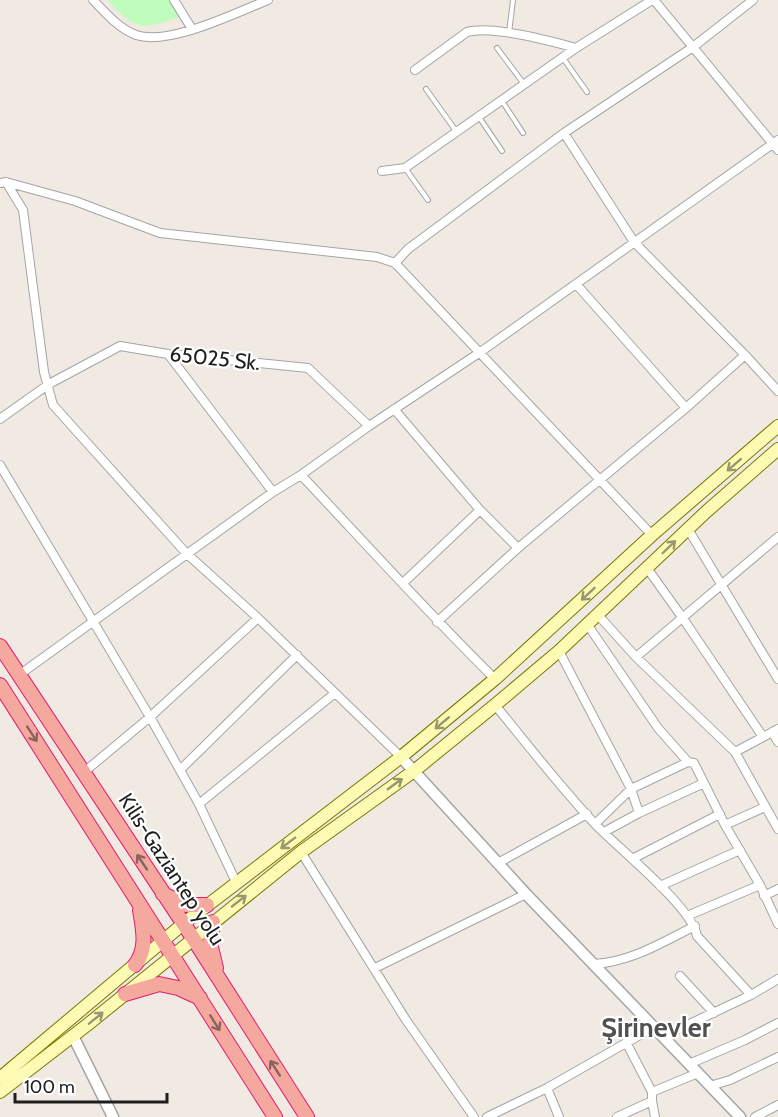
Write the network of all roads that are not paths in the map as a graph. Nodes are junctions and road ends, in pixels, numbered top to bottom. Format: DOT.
graph roads {
  1 [pos="93,0"];
  2 [pos="174,0"];
  3 [pos="268,0"];
  4 [pos="513,0"];
  5 [pos="653,0"];
  6 [pos="753,0"];
  7 [pos="192,29"];
  8 [pos="509,34"];
  9 [pos="693,47"];
  10 [pos="497,48"];
  11 [pos="576,48"];
  12 [pos="562,58"];
  13 [pos="415,70"];
  14 [pos="524,85"];
  15 [pos="426,89"];
  16 [pos="587,92"];
  17 [pos="502,100"];
  18 [pos="478,116"];
  19 [pos="457,132"];
  20 [pos="523,133"];
  21 [pos="564,133"];
  22 [pos="776,145"];
  23 [pos="502,151"];
  24 [pos="405,168"];
  25 [pos="382,171"];
  26 [pos="3,183"];
  27 [pos="428,200"];
  28 [pos="634,242"];
  29 [pos="395,263"];
  30 [pos="576,284"];
  31 [pos="479,352"];
  32 [pos="168,354"];
  33 [pos="745,355"];
  34 [pos="49,384"];
  35 [pos="778,391"];
  36 [pos="686,408"];
  37 [pos="394,409"];
  38 [pos="0,419"];
  39 [pos="369,426"];
  40 [pos="778,426"];
  41 [pos="778,449"];
  42 [pos="0,465"];
  43 [pos="301,475"];
  44 [pos="601,481"];
  45 [pos="273,492"];
  46 [pos="480,510"];
  47 [pos="688,529"];
  48 [pos="652,535"];
  49 [pos="778,537"];
  50 [pos="518,548"];
  51 [pos="186,553"];
  52 [pos="647,568"];
  53 [pos="403,583"];
  54 [pos="721,586"];
  55 [pos="598,615"];
  56 [pos="682,617"];
  57 [pos="258,618"];
  58 [pos="437,622"];
  59 [pos="93,623"];
  60 [pos="587,624"];
  61 [pos="0,646"];
  62 [pos="559,651"];
  63 [pos="297,655"];
  64 [pos="636,657"];
  65 [pos="19,675"];
  66 [pos="495,679"];
  67 [pos="778,679"];
  68 [pos="0,685"];
  69 [pos="335,693"];
  70 [pos="4,700"];
  71 [pos="495,705"];
  72 [pos="150,717"];
  73 [pos="775,730"];
  74 [pos="763,737"];
  75 [pos="778,742"];
  76 [pos="735,752"];
  77 [pos="401,758"];
  78 [pos="688,762"];
  79 [pos="180,770"];
  80 [pos="414,771"];
  81 [pos="83,772"];
  82 [pos="704,783"];
  83 [pos="631,789"];
  84 [pos="199,804"];
  85 [pos="765,807"];
  86 [pos="639,813"];
  87 [pos="587,814"];
  88 [pos="720,814"];
  89 [pos="596,824"];
  90 [pos="725,825"];
  91 [pos="778,829"];
  92 [pos="604,832"];
  93 [pos="740,850"];
  94 [pos="301,852"];
  95 [pos="632,860"];
  96 [pos="498,863"];
  97 [pos="236,882"];
  98 [pos="760,885"];
  99 [pos="660,886"];
  100 [pos="778,889"];
  101 [pos="164,894"];
  102 [pos="526,894"];
  103 [pos="764,896"];
  104 [pos="139,905"];
  105 [pos="207,905"];
  106 [pos="687,916"];
  107 [pos="213,922"];
  108 [pos="183,924"];
  109 [pos="778,924"];
  110 [pos="695,926"];
  111 [pos="193,938"];
  112 [pos="163,941"];
  113 [pos="172,955"];
  114 [pos="594,964"];
  115 [pos="135,965"];
  116 [pos="375,968"];
  117 [pos="680,976"];
  118 [pos="778,979"];
  119 [pos="220,982"];
  120 [pos="125,994"];
  121 [pos="751,995"];
  122 [pos="200,998"];
  123 [pos="714,1013"];
  124 [pos="778,1023"];
  125 [pos="654,1027"];
  126 [pos="73,1035"];
  127 [pos="664,1036"];
  128 [pos="626,1042"];
  129 [pos="778,1057"];
  130 [pos="689,1064"];
  131 [pos="698,1073"];
  132 [pos="0,1078"];
  133 [pos="710,1086"];
  134 [pos="547,1088"];
  135 [pos="0,1092"];
  136 [pos="652,1097"];
  137 [pos="778,1105"];
  138 [pos="111,1116"];
  139 [pos="275,1117"];
  140 [pos="307,1117"];
  141 [pos="474,1117"];
  142 [pos="487,1117"];
  143 [pos="559,1117"];
  144 [pos="617,1117"];
  145 [pos="655,1117"];
  146 [pos="740,1117"];
  147 [pos="755,1117"];
  1 -- 7 [label="street"];
  2 -- 7 [label="street"];
  3 -- 7 [label="street"];
  4 -- 8 [label="lane"];
  5 -- 9 [label="street"];
  5 -- 11 [label="street"];
  6 -- 9 [label="street"];
  8 -- 11 [label="street"];
  8 -- 13 [label="street"];
  9 -- 21 [label="street"];
  9 -- 22 [label="street"];
  10 -- 14 [label="lane"];
  11 -- 12 [label="street"];
  12 -- 14 [label="street"];
  12 -- 16 [label="lane"];
  14 -- 17 [label="street"];
  15 -- 19 [label="lane"];
  17 -- 18 [label="street"];
  17 -- 20 [label="lane"];
  18 -- 19 [label="street"];
  18 -- 23 [label="lane"];
  19 -- 24 [label="street"];
  21 -- 28 [label="street"];
  21 -- 29 [label="street"];
  22 -- 28 [label="street"];
  24 -- 25 [label="street"];
  24 -- 27 [label="lane"];
  26 -- 29 [label="street"];
  26 -- 34 [label="street"];
  28 -- 30 [label="street"];
  28 -- 33 [label="street"];
  29 -- 31 [label="street"];
  30 -- 31 [label="street"];
  30 -- 36 [label="street"];
  31 -- 37 [label="street"];
  31 -- 44 [label="street"];
  32 -- 34 [label="street, 65025 Sk."];
  32 -- 39 [label="street, 65025 Sk."];
  32 -- 45 [label="street"];
  33 -- 35 [label="street"];
  33 -- 36 [label="street"];
  34 -- 38 [label="street, 65025 Sk."];
  34 -- 51 [label="street"];
  36 -- 44 [label="street"];
  37 -- 39 [label="street"];
  37 -- 46 [label="street"];
  39 -- 43 [label="street"];
  40 -- 48 [label="main road, one-way"];
  41 -- 47 [label="main road"];
  42 -- 59 [label="street"];
  43 -- 45 [label="street"];
  43 -- 53 [label="street"];
  44 -- 48 [label="street"];
  44 -- 50 [label="street"];
  45 -- 51 [label="street"];
  46 -- 50 [label="street"];
  46 -- 53 [label="street"];
  52 -- 47 [label="main road, one-way"];
  47 -- 54 [label="street"];
  48 -- 66 [label="main road, one-way"];
  49 -- 54 [label="street"];
  50 -- 58 [label="street"];
  51 -- 57 [label="street"];
  51 -- 59 [label="street"];
  52 -- 55 [label="main road"];
  52 -- 56 [label="street"];
  53 -- 58 [label="street"];
  54 -- 56 [label="street"];
  54 -- 67 [label="street"];
  55 -- 60 [label="main road"];
  55 -- 64 [label="street"];
  56 -- 64 [label="street"];
  56 -- 74 [label="street"];
  57 -- 63 [label="street"];
  57 -- 72 [label="street"];
  58 -- 66 [label="street"];
  59 -- 65 [label="street"];
  59 -- 72 [label="street"];
  60 -- 62 [label="main road"];
  60 -- 78 [label="street"];
  61 -- 65 [label="highway, Kilis-Gaziantep yolu"];
  62 -- 71 [label="main road"];
  62 -- 83 [label="street"];
  63 -- 69 [label="street"];
  63 -- 79 [label="street"];
  64 -- 76 [label="street"];
  65 -- 81 [label="highway, Kilis-Gaziantep yolu"];
  66 -- 77 [label="main road, one-way"];
  68 -- 70 [label="highway"];
  69 -- 77 [label="street"];
  69 -- 84 [label="street"];
  70 -- 104 [label="highway, one-way"];
  71 -- 80 [label="main road"];
  71 -- 87 [label="street"];
  72 -- 79 [label="street"];
  72 -- 81 [label="street"];
  73 -- 74 [label="street"];
  73 -- 75 [label="street"];
  74 -- 76 [label="street"];
  76 -- 85 [label="street"];
  77 -- 80 [label="street"];
  77 -- 97 [label="main road, one-way"];
  78 -- 82 [label="street"];
  78 -- 83 [label="street"];
  79 -- 84 [label="street"];
  94 -- 80 [label="main road, one-way"];
  80 -- 96 [label="street"];
  101 -- 81 [label="highway, Kilis-Gaziantep yolu, one-way"];
  82 -- 86 [label="street"];
  82 -- 88 [label="street"];
  83 -- 86 [label="street"];
  83 -- 89 [label="street"];
  84 -- 97 [label="street"];
  85 -- 90 [label="street"];
  85 -- 91 [label="street"];
  86 -- 92 [label="street"];
  87 -- 89 [label="street"];
  87 -- 96 [label="street"];
  88 -- 90 [label="street"];
  88 -- 95 [label="street"];
  89 -- 92 [label="street"];
  90 -- 93 [label="street"];
  92 -- 95 [label="street"];
  93 -- 98 [label="street"];
  93 -- 99 [label="street"];
  107 -- 94 [label="main road, one-way"];
  94 -- 116 [label="street"];
  95 -- 99 [label="street"];
  96 -- 102 [label="street"];
  97 -- 105 [label="main road"];
  98 -- 103 [label="street"];
  98 -- 106 [label="street"];
  99 -- 106 [label="street"];
  100 -- 103 [label="street"];
  101 -- 105 [label="highway"];
  101 -- 108 [label="highway, Kilis-Gaziantep yolu"];
  102 -- 114 [label="street"];
  102 -- 116 [label="street"];
  103 -- 109 [label="street"];
  104 -- 112 [label="highway"];
  104 -- 115 [label="highway"];
  105 -- 108 [label="main road"];
  106 -- 110 [label="street"];
  107 -- 111 [label="main road"];
  107 -- 119 [label="highway"];
  108 -- 111 [label="highway, Kilis-Gaziantep yolu"];
  108 -- 112 [label="main road"];
  110 -- 114 [label="street"];
  110 -- 121 [label="street"];
  111 -- 113 [label="main road"];
  111 -- 119 [label="highway, Kilis-Gaziantep yolu"];
  112 -- 113 [label="highway"];
  112 -- 115 [label="main road"];
  113 -- 120 [label="main road"];
  113 -- 122 [label="highway"];
  114 -- 125 [label="street"];
  115 -- 132 [label="main road"];
  116 -- 141 [label="street"];
  117 -- 123 [label="street"];
  118 -- 121 [label="street"];
  140 -- 119 [label="highway, Kilis-Gaziantep yolu, one-way"];
  120 -- 122 [label="highway"];
  126 -- 120 [label="main road, one-way"];
  121 -- 123 [label="street"];
  122 -- 139 [label="highway, one-way"];
  123 -- 127 [label="street"];
  124 -- 130 [label="street"];
  125 -- 127 [label="street"];
  125 -- 128 [label="street"];
  126 -- 135 [label="main road"];
  126 -- 138 [label="street"];
  127 -- 130 [label="street"];
  128 -- 134 [label="street"];
  128 -- 136 [label="street"];
  129 -- 133 [label="street"];
  130 -- 131 [label="street"];
  131 -- 133 [label="street"];
  131 -- 136 [label="street"];
  133 -- 146 [label="street"];
  134 -- 142 [label="street"];
  134 -- 143 [label="street"];
  136 -- 144 [label="street"];
  136 -- 145 [label="street"];
  137 -- 147 [label="street"];
}
